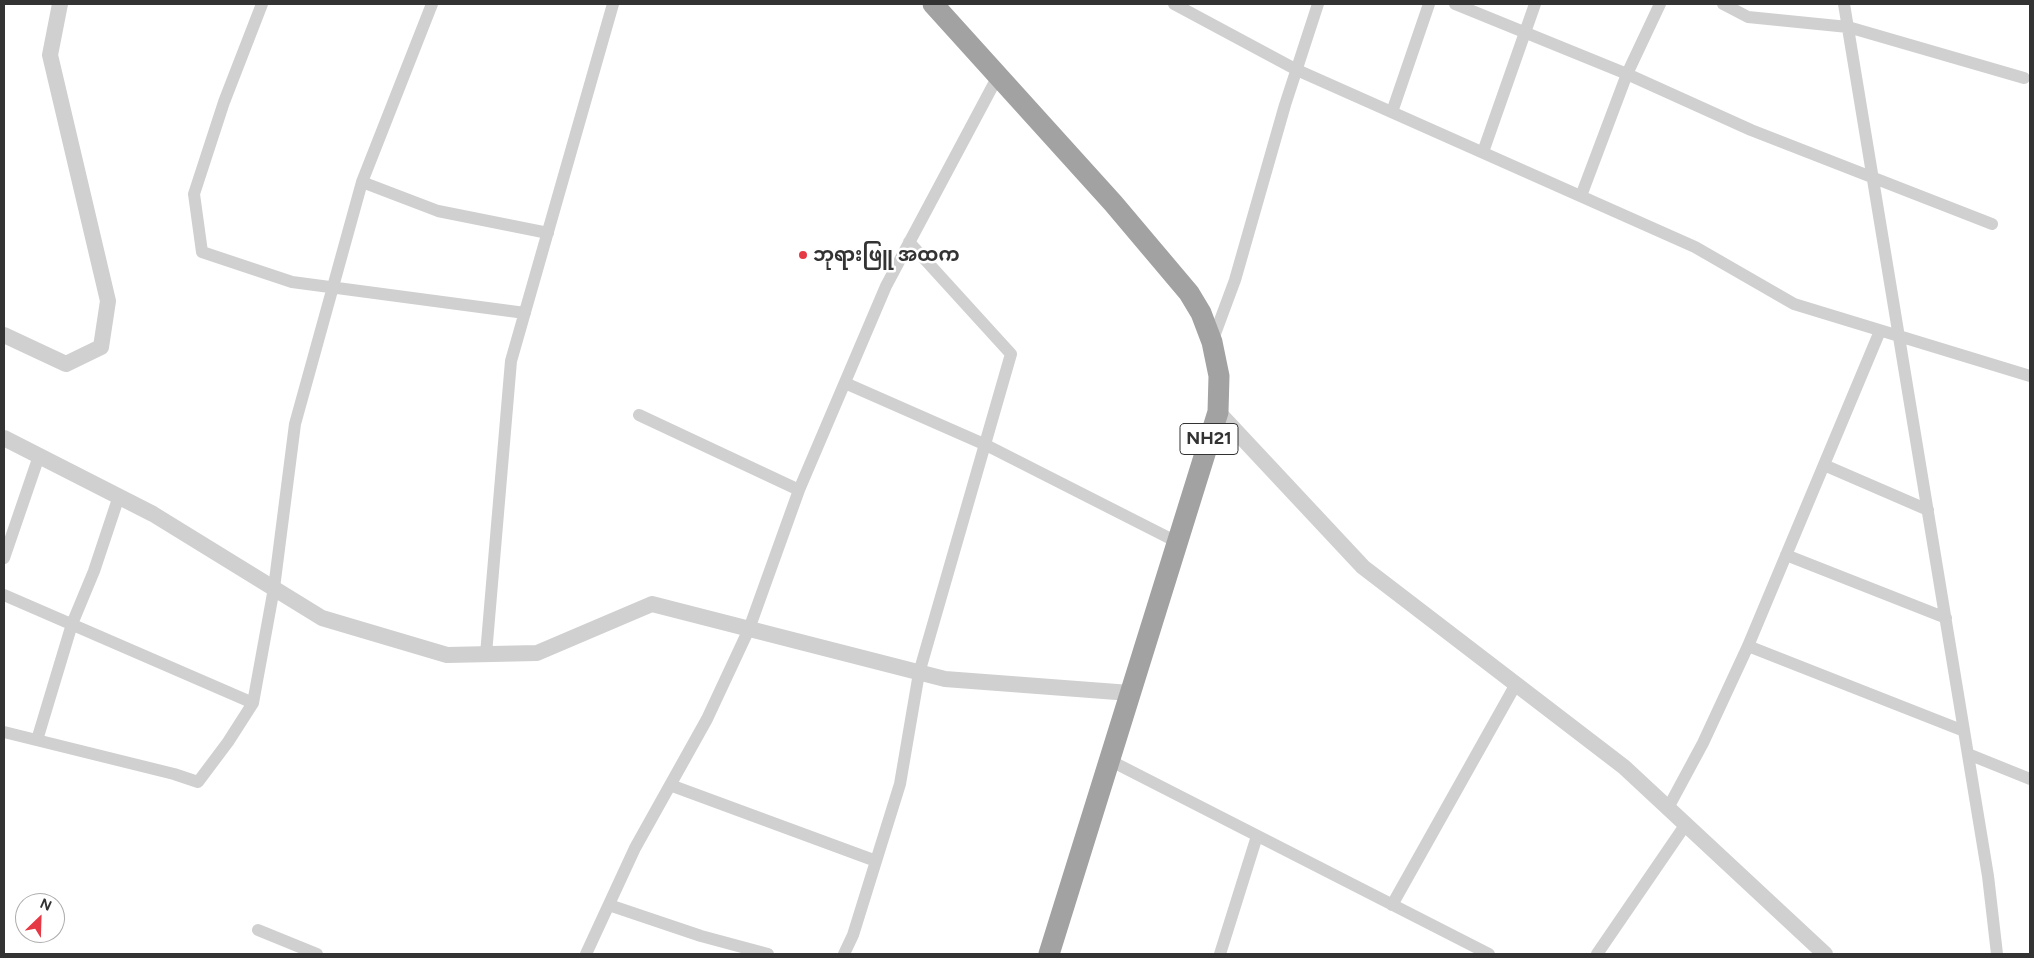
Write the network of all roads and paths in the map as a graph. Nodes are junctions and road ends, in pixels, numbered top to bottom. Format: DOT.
graph roads {
  1 [pos="60,4"];
  2 [pos="262,4"];
  3 [pos="432,4"];
  4 [pos="613,4"];
  5 [pos="1174,4"];
  6 [pos="1318,4"];
  7 [pos="1429,4"];
  8 [pos="1456,4"];
  9 [pos="1534,4"];
  10 [pos="1660,4"];
  11 [pos="1723,4"];
  12 [pos="1844,4"];
  13 [pos="941,7"];
  14 [pos="1848,27"];
  15 [pos="1525,34"];
  16 [pos="1298,70"];
  17 [pos="1627,74"];
  18 [pos="998,76"];
  19 [pos="2024,78"];
  20 [pos="1392,112"];
  21 [pos="1483,152"];
  22 [pos="1873,177"];
  23 [pos="362,182"];
  24 [pos="1581,196"];
  25 [pos="1992,224"];
  26 [pos="548,233"];
  27 [pos="909,242"];
  28 [pos="333,288"];
  29 [pos="525,313"];
  30 [pos="1880,331"];
  31 [pos="4,335"];
  32 [pos="1900,337"];
  33 [pos="1212,342"];
  34 [pos="2030,376"];
  35 [pos="845,383"];
  36 [pos="1218,412"];
  37 [pos="639,415"];
  38 [pos="4,438"];
  39 [pos="986,444"];
  40 [pos="39,456"];
  41 [pos="1824,465"];
  42 [pos="800,490"];
  43 [pos="119,496"];
  44 [pos="1928,510"];
  45 [pos="1177,542"];
  46 [pos="1786,556"];
  47 [pos="4,558"];
  48 [pos="274,588"];
  49 [pos="4,595"];
  50 [pos="1946,618"];
  51 [pos="72,624"];
  52 [pos="749,628"];
  53 [pos="1748,646"];
  54 [pos="486,654"];
  55 [pos="919,673"];
  56 [pos="1516,684"];
  57 [pos="1130,693"];
  58 [pos="253,703"];
  59 [pos="1964,731"];
  60 [pos="4,732"];
  61 [pos="37,740"];
  62 [pos="1968,754"];
  63 [pos="1110,760"];
  64 [pos="2030,780"];
  65 [pos="670,785"];
  66 [pos="1668,808"];
  67 [pos="1686,824"];
  68 [pos="1257,836"];
  69 [pos="876,861"];
  70 [pos="609,905"];
  71 [pos="1392,905"];
  72 [pos="258,930"];
  73 [pos="317,954"];
  74 [pos="586,954"];
  75 [pos="768,954"];
  76 [pos="844,954"];
  77 [pos="1049,954"];
  78 [pos="1220,954"];
  79 [pos="1489,954"];
  80 [pos="1597,954"];
  81 [pos="1825,954"];
  82 [pos="1997,954"];
  1 -- 31 [label="street"];
  2 -- 28 [label="street"];
  3 -- 23 [label="street"];
  4 -- 26 [label="street"];
  5 -- 16 [label="street"];
  6 -- 16 [label="street"];
  7 -- 20 [label="street"];
  8 -- 15 [label="street"];
  9 -- 15 [label="street"];
  10 -- 17 [label="street"];
  11 -- 14 [label="street"];
  12 -- 14 [label="street"];
  13 -- 18 [label="highway, NH21"];
  14 -- 19 [label="street"];
  14 -- 22 [label="street"];
  15 -- 17 [label="street"];
  15 -- 21 [label="street"];
  16 -- 20 [label="street"];
  16 -- 33 [label="street"];
  17 -- 22 [label="street"];
  17 -- 24 [label="street"];
  18 -- 27 [label="street"];
  18 -- 33 [label="highway, NH21"];
  20 -- 21 [label="street"];
  21 -- 24 [label="street"];
  22 -- 25 [label="street"];
  22 -- 32 [label="street"];
  23 -- 26 [label="street"];
  23 -- 28 [label="street"];
  24 -- 30 [label="street"];
  26 -- 29 [label="street"];
  27 -- 35 [label="street"];
  27 -- 39 [label="street"];
  28 -- 29 [label="street"];
  28 -- 48 [label="street"];
  29 -- 54 [label="street"];
  30 -- 32 [label="street"];
  30 -- 41 [label="street"];
  32 -- 34 [label="street"];
  32 -- 44 [label="street"];
  33 -- 36 [label="highway, NH21"];
  35 -- 39 [label="street"];
  35 -- 42 [label="street"];
  36 -- 45 [label="highway, NH21"];
  36 -- 56 [label="street"];
  37 -- 42 [label="street"];
  38 -- 40 [label="street"];
  39 -- 45 [label="street"];
  39 -- 55 [label="street"];
  40 -- 43 [label="street"];
  40 -- 47 [label="street"];
  41 -- 44 [label="street"];
  41 -- 46 [label="street"];
  42 -- 52 [label="street"];
  43 -- 48 [label="street"];
  43 -- 51 [label="street"];
  44 -- 50 [label="street"];
  45 -- 57 [label="highway, NH21"];
  46 -- 50 [label="street"];
  46 -- 53 [label="street"];
  48 -- 54 [label="street"];
  48 -- 58 [label="street"];
  49 -- 51 [label="street"];
  50 -- 59 [label="street"];
  51 -- 58 [label="street"];
  51 -- 61 [label="street"];
  52 -- 54 [label="street"];
  52 -- 55 [label="street"];
  52 -- 65 [label="street"];
  53 -- 59 [label="street"];
  53 -- 66 [label="street"];
  55 -- 57 [label="street"];
  55 -- 69 [label="street"];
  56 -- 66 [label="street"];
  56 -- 71 [label="street"];
  57 -- 63 [label="highway, NH21"];
  58 -- 61 [label="street"];
  59 -- 62 [label="street"];
  60 -- 61 [label="street"];
  62 -- 64 [label="street"];
  62 -- 82 [label="street"];
  63 -- 68 [label="street"];
  63 -- 77 [label="highway, NH21"];
  65 -- 69 [label="street"];
  65 -- 70 [label="street"];
  66 -- 67 [label="street"];
  67 -- 80 [label="street"];
  67 -- 81 [label="street"];
  68 -- 71 [label="street"];
  68 -- 78 [label="street"];
  69 -- 76 [label="street"];
  70 -- 74 [label="street"];
  70 -- 75 [label="street"];
  71 -- 79 [label="street"];
  72 -- 73 [label="street"];
}
